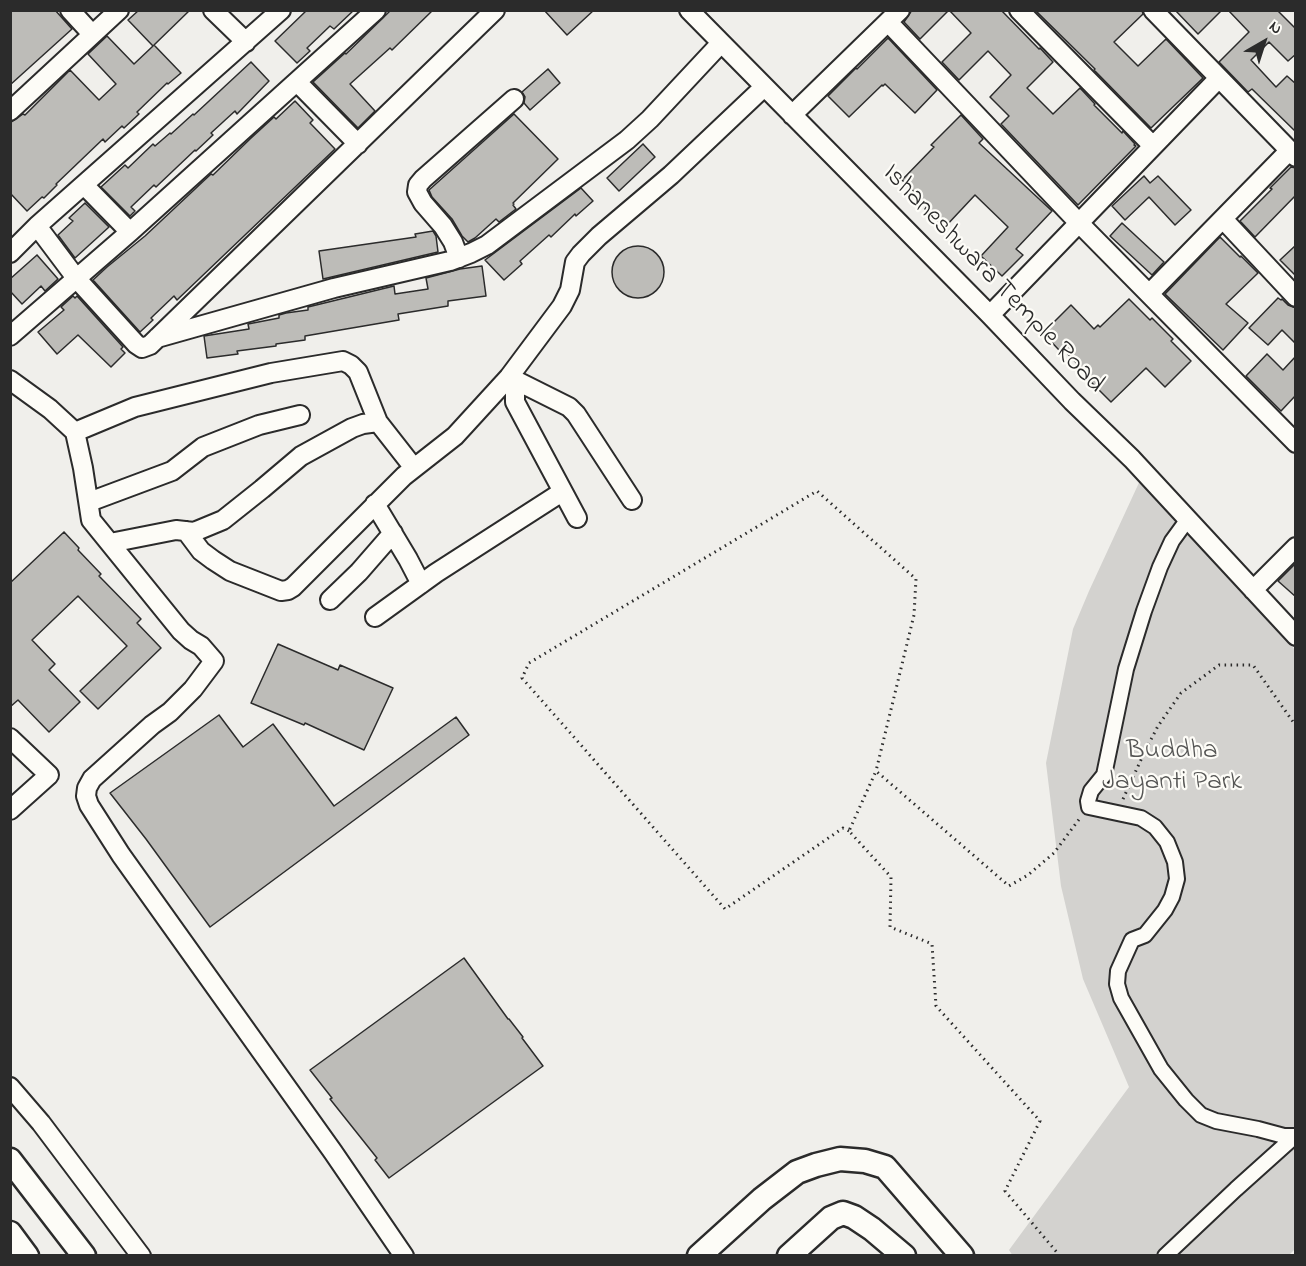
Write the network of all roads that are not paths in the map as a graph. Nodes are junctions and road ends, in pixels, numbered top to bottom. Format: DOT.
graph roads {
  1 [pos="70,10"];
  2 [pos="119,10"];
  3 [pos="213,10"];
  4 [pos="281,10"];
  5 [pos="376,10"];
  6 [pos="495,10"];
  7 [pos="1019,10"];
  8 [pos="1154,10"];
  9 [pos="700,14"];
  10 [pos="894,16"];
  11 [pos="92,34"];
  12 [pos="246,42"];
  13 [pos="721,43"];
  14 [pos="1219,78"];
  15 [pos="297,82"];
  16 [pos="764,87"];
  17 [pos="514,99"];
  18 [pos="13,104"];
  19 [pos="792,115"];
  20 [pos="358,144"];
  21 [pos="1153,146"];
  22 [pos="1292,154"];
  23 [pos="84,185"];
  24 [pos="1222,219"];
  25 [pos="1079,223"];
  26 [pos="37,226"];
  27 [pos="130,232"];
  28 [pos="10,253"];
  29 [pos="459,258"];
  30 [pos="76,279"];
  31 [pos="1149,294"];
  32 [pos="1296,297"];
  33 [pos="990,315"];
  34 [pos="10,336"];
  35 [pos="157,338"];
  36 [pos="513,379"];
  37 [pos="10,380"];
  38 [pos="300,415"];
  39 [pos="378,422"];
  40 [pos="75,432"];
  41 [pos="1296,442"];
  42 [pos="414,468"];
  43 [pos="562,492"];
  44 [pos="632,500"];
  45 [pos="89,502"];
  46 [pos="375,504"];
  47 [pos="577,518"];
  48 [pos="1188,519"];
  49 [pos="186,531"];
  50 [pos="393,533"];
  51 [pos="110,543"];
  52 [pos="1296,547"];
  53 [pos="421,584"];
  54 [pos="1253,590"];
  55 [pos="330,600"];
  56 [pos="375,617"];
  57 [pos="1296,636"];
  58 [pos="10,738"];
  59 [pos="10,810"];
  60 [pos="10,1087"];
  61 [pos="1295,1136"];
  62 [pos="10,1160"];
  63 [pos="10,1233"];
  64 [pos="27,1256"];
  65 [pos="84,1256"];
  66 [pos="141,1256"];
  67 [pos="404,1256"];
  68 [pos="699,1256"];
  69 [pos="789,1256"];
  70 [pos="904,1256"];
  71 [pos="962,1256"];
  72 [pos="1165,1256"];
  1 -- 11 [label="street"];
  2 -- 11 [label="street"];
  3 -- 12 [label="street"];
  4 -- 12 [label="street"];
  5 -- 15 [label="street"];
  6 -- 20 [label="street"];
  7 -- 21 [label="street"];
  8 -- 14 [label="street"];
  9 -- 13 [label="street, Ishaneshwara Temple Road"];
  10 -- 19 [label="street"];
  10 -- 25 [label="street"];
  11 -- 18 [label="street"];
  12 -- 23 [label="street"];
  13 -- 16 [label="street, Ishaneshwara Temple Road"];
  13 -- 29 [label="street"];
  14 -- 21 [label="street"];
  14 -- 22 [label="street"];
  15 -- 20 [label="street"];
  15 -- 27 [label="street"];
  16 -- 19 [label="street, Ishaneshwara Temple Road"];
  16 -- 36 [label="street"];
  17 -- 29 [label="street"];
  19 -- 33 [label="street, Ishaneshwara Temple Road"];
  20 -- 35 [label="street"];
  21 -- 25 [label="street"];
  22 -- 24 [label="street"];
  23 -- 26 [label="street"];
  23 -- 27 [label="street"];
  24 -- 31 [label="street"];
  24 -- 32 [label="street"];
  25 -- 31 [label="street"];
  25 -- 33 [label="street"];
  26 -- 28 [label="street"];
  26 -- 30 [label="street"];
  27 -- 30 [label="street"];
  29 -- 35 [label="street"];
  30 -- 34 [label="street"];
  30 -- 35 [label="street"];
  31 -- 41 [label="street"];
  33 -- 48 [label="street, Ishaneshwara Temple Road"];
  36 -- 42 [label="street"];
  36 -- 43 [label="street"];
  36 -- 44 [label="street"];
  37 -- 40 [label="street"];
  38 -- 45 [label="street"];
  39 -- 40 [label="street"];
  39 -- 42 [label="street"];
  39 -- 49 [label="street"];
  40 -- 45 [label="street"];
  42 -- 46 [label="street"];
  43 -- 47 [label="street"];
  43 -- 53 [label="street"];
  45 -- 51 [label="street"];
  46 -- 49 [label="street"];
  46 -- 50 [label="street"];
  48 -- 54 [label="street, Ishaneshwara Temple Road"];
  48 -- 61 [label="street"];
  49 -- 51 [label="street"];
  50 -- 53 [label="street"];
  50 -- 55 [label="street"];
  51 -- 67 [label="street"];
  52 -- 54 [label="street"];
  53 -- 56 [label="street"];
  54 -- 57 [label="street, Ishaneshwara Temple Road"];
  58 -- 59 [label="street"];
  60 -- 66 [label="street"];
  61 -- 72 [label="street"];
  62 -- 65 [label="street"];
  63 -- 64 [label="street"];
  68 -- 71 [label="street"];
  69 -- 70 [label="street"];
}
